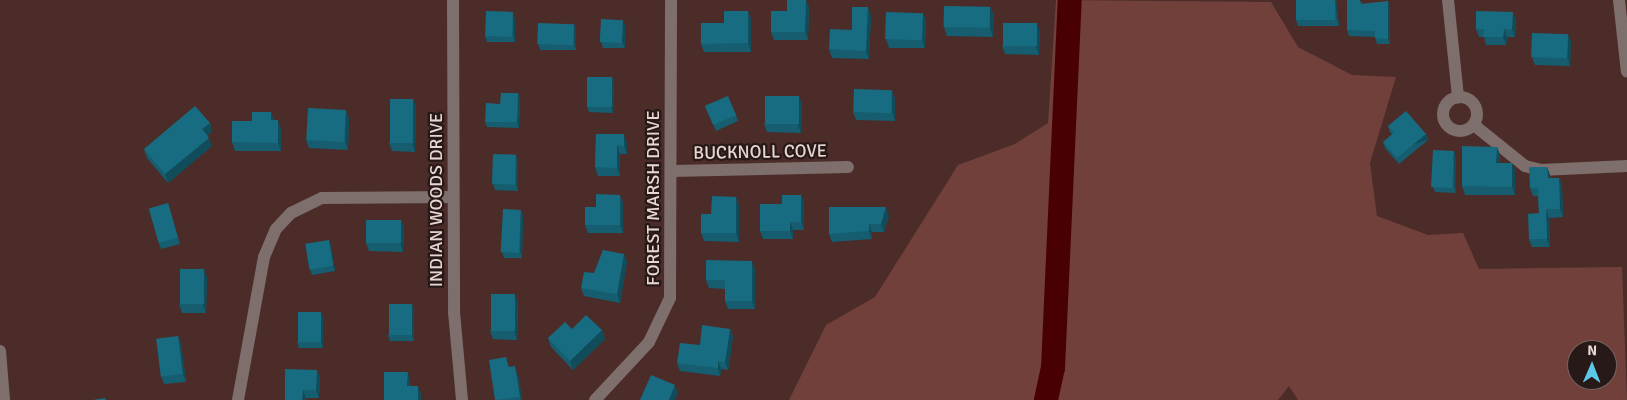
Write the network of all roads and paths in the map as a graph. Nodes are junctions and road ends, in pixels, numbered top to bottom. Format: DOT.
graph roads {
  1 [pos="453,0"];
  2 [pos="671,0"];
  3 [pos="1448,0"];
  4 [pos="1619,0"];
  5 [pos="1627,37"];
  6 [pos="1625,52"];
  7 [pos="1627,72"];
  8 [pos="1458,97"];
  9 [pos="1474,125"];
  10 [pos="1627,166"];
  11 [pos="848,167"];
  12 [pos="672,171"];
  13 [pos="453,197"];
  14 [pos="0,351"];
  15 [pos="1,385"];
  16 [pos="4,400"];
  17 [pos="238,400"];
  18 [pos="462,400"];
  19 [pos="595,400"];
  1 -- 13 [label="street, INDIAN WOODS DRIVE"];
  2 -- 12 [label="street, FOREST MARSH DRIVE"];
  3 -- 8 [label="street"];
  4 -- 6 [label="street"];
  5 -- 6 [label="street"];
  6 -- 7 [label="street"];
  8 -- 9 [label="street"];
  8 -- 9 [label="street"];
  9 -- 10 [label="street"];
  11 -- 12 [label="street, BUCKNOLL COVE"];
  12 -- 19 [label="street, FOREST MARSH DRIVE"];
  13 -- 17 [label="street"];
  13 -- 18 [label="street, INDIAN WOODS DRIVE"];
  14 -- 15 [label="street"];
  15 -- 16 [label="street"];
}
